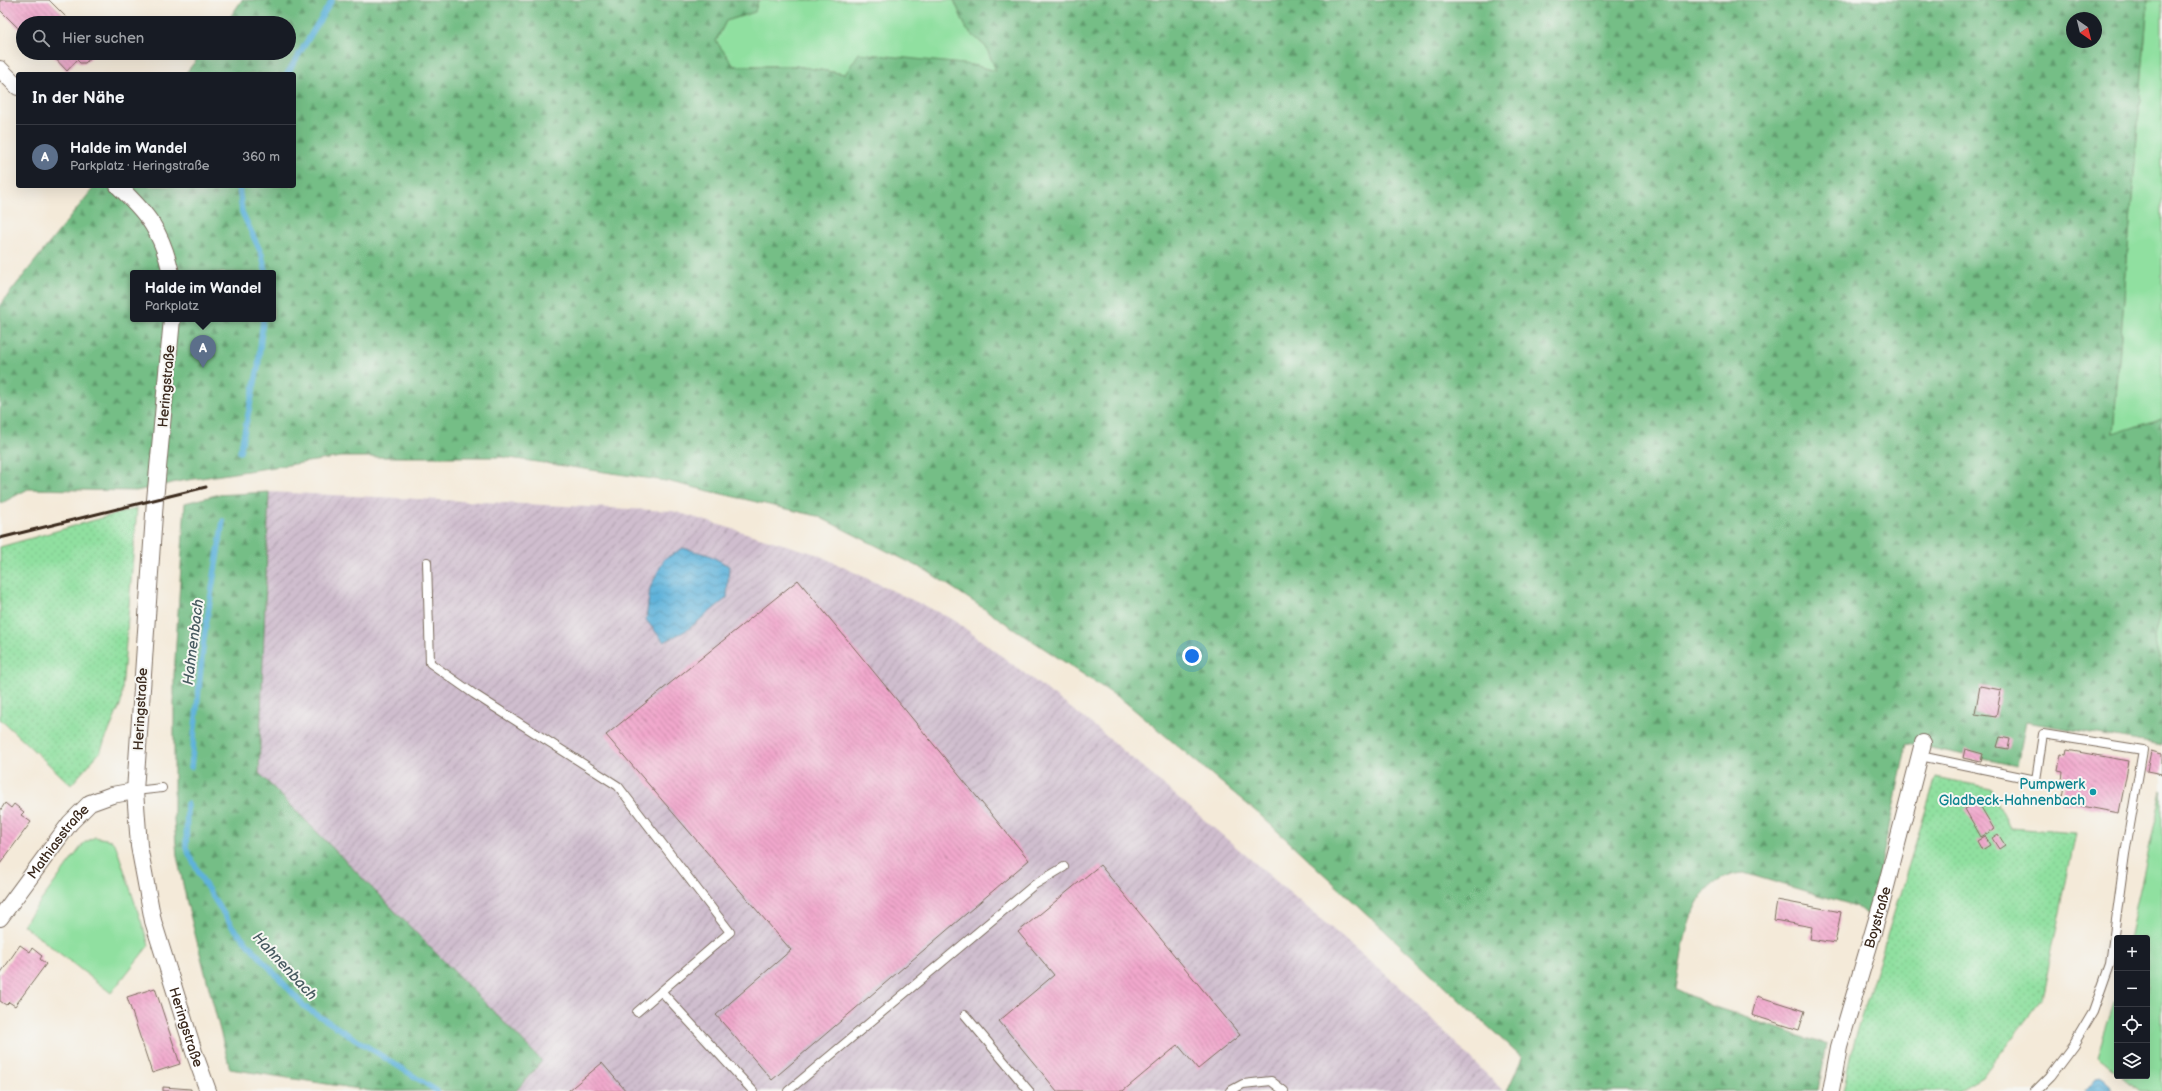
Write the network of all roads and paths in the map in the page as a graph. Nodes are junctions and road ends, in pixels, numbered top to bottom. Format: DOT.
graph roads {
  1 [pos="0,70"];
  2 [pos="16,85"];
  3 [pos="120,188"];
  4 [pos="170,270"];
  5 [pos="172,322"];
  6 [pos="427,562"];
  7 [pos="1922,749"];
  8 [pos="162,788"];
  9 [pos="135,791"];
  10 [pos="1064,867"];
  11 [pos="0,918"];
  12 [pos="661,991"];
  13 [pos="637,1012"];
  14 [pos="965,1015"];
  15 [pos="208,1091"];
  16 [pos="753,1091"];
  17 [pos="788,1091"];
  18 [pos="1029,1091"];
  19 [pos="1230,1091"];
  20 [pos="1284,1091"];
  21 [pos="1831,1091"];
  22 [pos="2036,1091"];
  1 -- 2 [label="street"];
  3 -- 4 [label="street"];
  5 -- 9 [label="street, Heringstraße"];
  6 -- 12 [label="lane"];
  7 -- 21 [label="street, Boystraße"];
  7 -- 22 [label="lane"];
  8 -- 9 [label="lane"];
  9 -- 11 [label="street, Mathiasstraße"];
  9 -- 15 [label="street, Heringstraße"];
  10 -- 17 [label="lane"];
  12 -- 13 [label="lane"];
  12 -- 16 [label="lane"];
  14 -- 18 [label="lane"];
  19 -- 20 [label="lane"];
}
